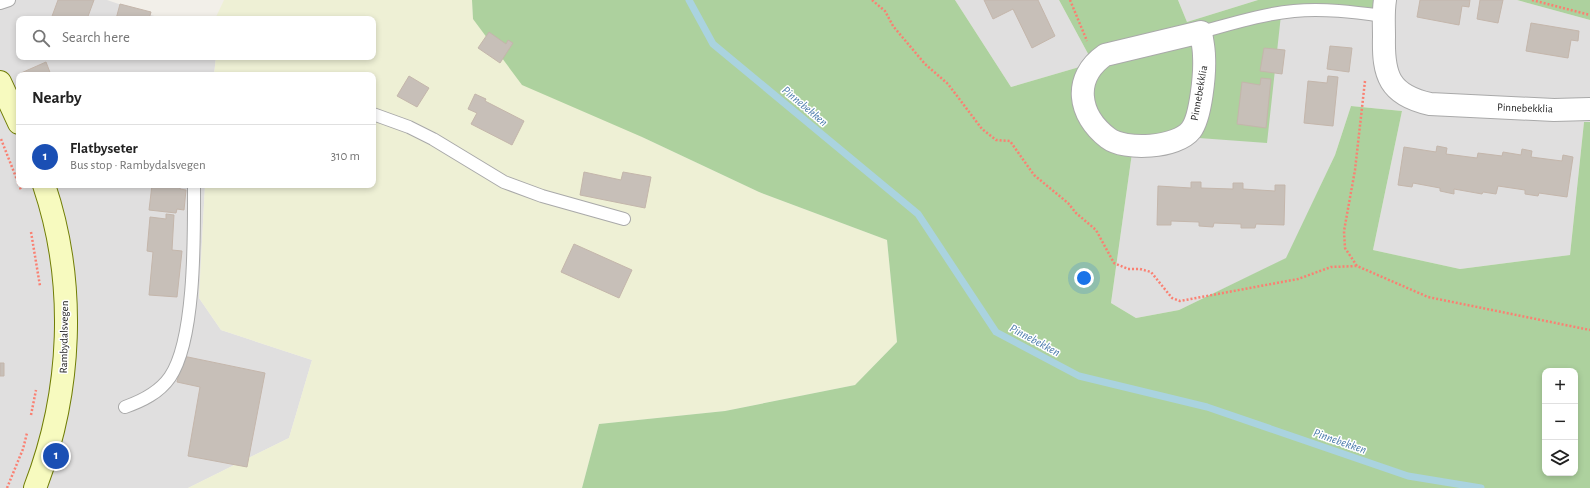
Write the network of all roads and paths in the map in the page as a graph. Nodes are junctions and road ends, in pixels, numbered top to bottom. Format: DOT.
graph roads {
  1 [pos="9,0"];
  2 [pos="872,0"];
  3 [pos="1070,0"];
  4 [pos="1532,0"];
  5 [pos="0,3"];
  6 [pos="1384,8"];
  7 [pos="1590,15"];
  8 [pos="1201,32"];
  9 [pos="1096,62"];
  10 [pos="1366,78"];
  11 [pos="0,82"];
  12 [pos="1590,109"];
  13 [pos="376,115"];
  14 [pos="16,117"];
  15 [pos="0,136"];
  16 [pos="16,178"];
  17 [pos="20,188"];
  18 [pos="45,188"];
  19 [pos="194,188"];
  20 [pos="22,194"];
  21 [pos="624,219"];
  22 [pos="31,230"];
  23 [pos="1357,266"];
  24 [pos="40,289"];
  25 [pos="1590,330"];
  26 [pos="36,387"];
  27 [pos="125,407"];
  28 [pos="30,422"];
  29 [pos="28,429"];
  30 [pos="7,488"];
  31 [pos="35,488"];
  1 -- 5 [label="lane"];
  2 -- 23 [label="path"];
  3 -- 9 [label="path"];
  4 -- 7 [label="path"];
  6 -- 8 [label="lane, Pinnebekklia"];
  6 -- 12 [label="street, Pinnebekklia"];
  8 -- 9 [label="street, Pinnebekklia"];
  8 -- 9 [label="street, Pinnebekklia"];
  10 -- 23 [label="path"];
  11 -- 14 [label="main road"];
  13 -- 21 [label="lane"];
  15 -- 16 [label="path"];
  17 -- 20 [label="path"];
  18 -- 31 [label="main road, Rambydalsvegen"];
  19 -- 27 [label="lane"];
  22 -- 24 [label="path"];
  23 -- 25 [label="path"];
  26 -- 28 [label="path"];
  29 -- 30 [label="path"];
}
